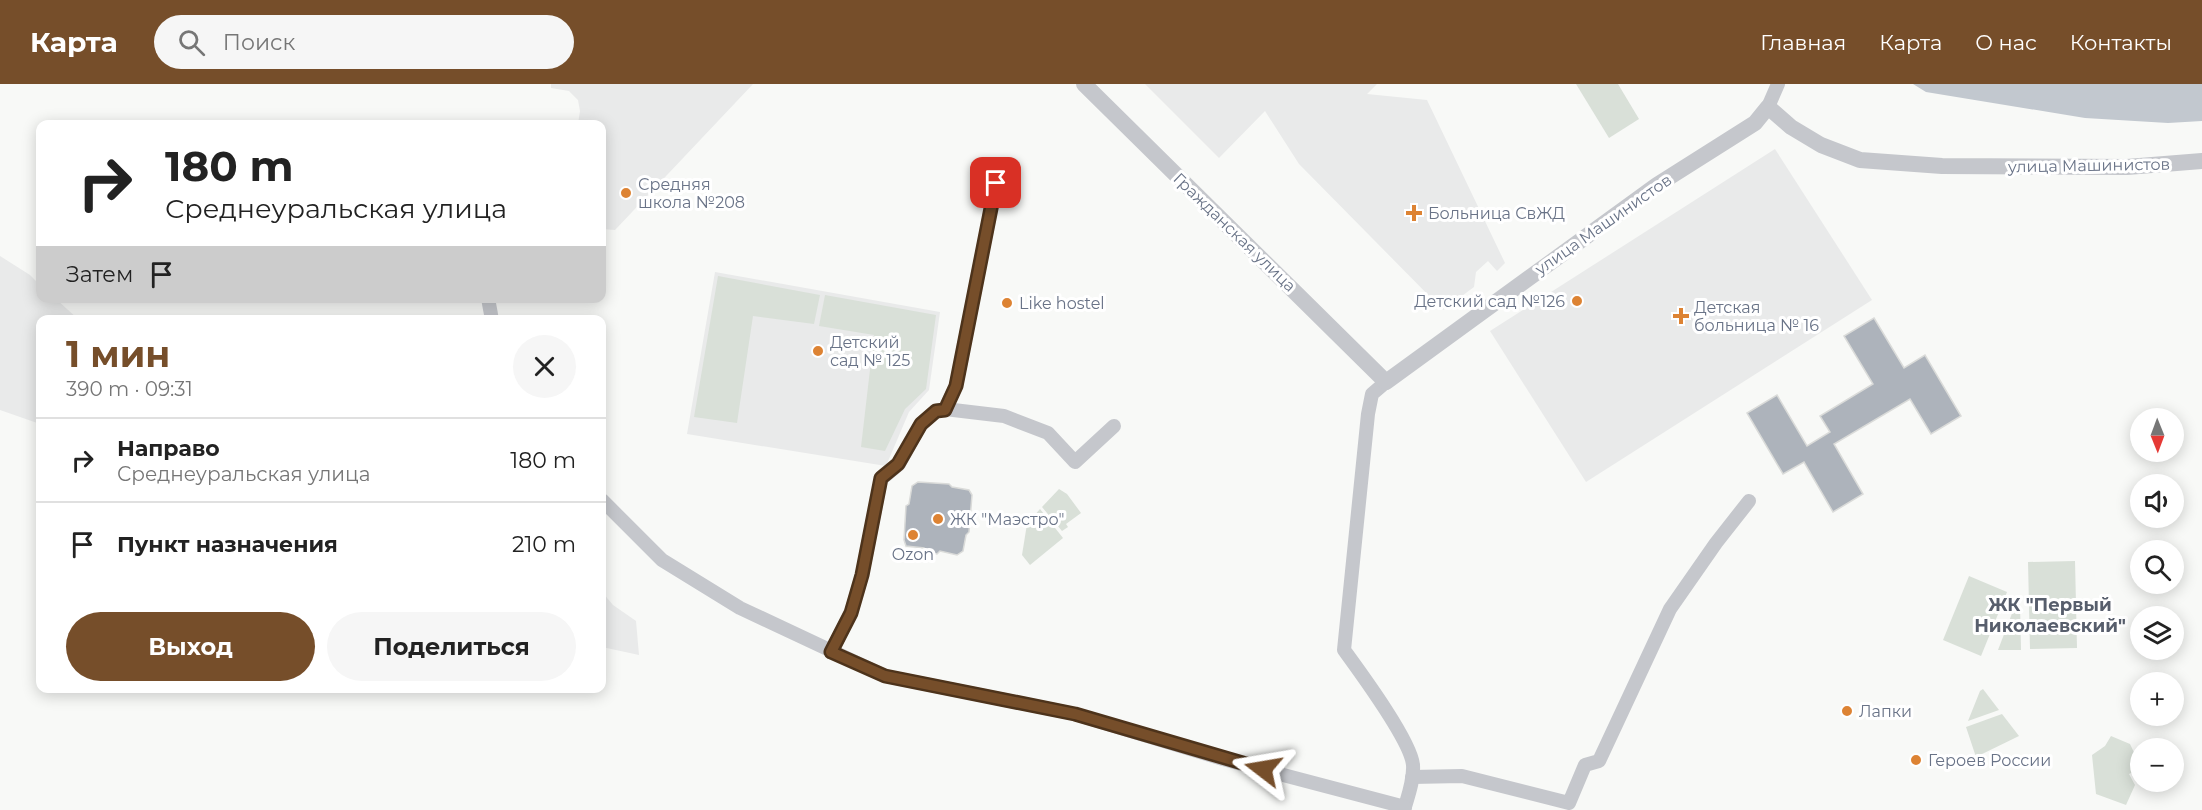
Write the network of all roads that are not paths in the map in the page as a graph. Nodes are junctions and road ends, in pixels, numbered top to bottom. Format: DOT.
graph roads {
  1 [pos="1084,84"];
  2 [pos="1778,84"];
  3 [pos="1768,107"];
  4 [pos="2202,161"];
  5 [pos="996,183"];
  6 [pos="1386,382"];
  7 [pos="945,410"];
  8 [pos="1114,426"];
  9 [pos="1749,501"];
  10 [pos="606,505"];
  11 [pos="831,652"];
  12 [pos="1412,777"];
  13 [pos="1404,808"];
  1 -- 6 [label="street, Гражданская улица"];
  2 -- 3 [label="street"];
  3 -- 4 [label="street, улица Машинистов"];
  3 -- 6 [label="street, улица Машинистов"];
  5 -- 7 [label="street"];
  6 -- 12 [label="street, улица Машинистов"];
  7 -- 8 [label="street"];
  7 -- 11 [label="street"];
  9 -- 12 [label="street"];
  10 -- 11 [label="street"];
  11 -- 13 [label="street"];
  12 -- 13 [label="street, улица Машинистов"];
}
